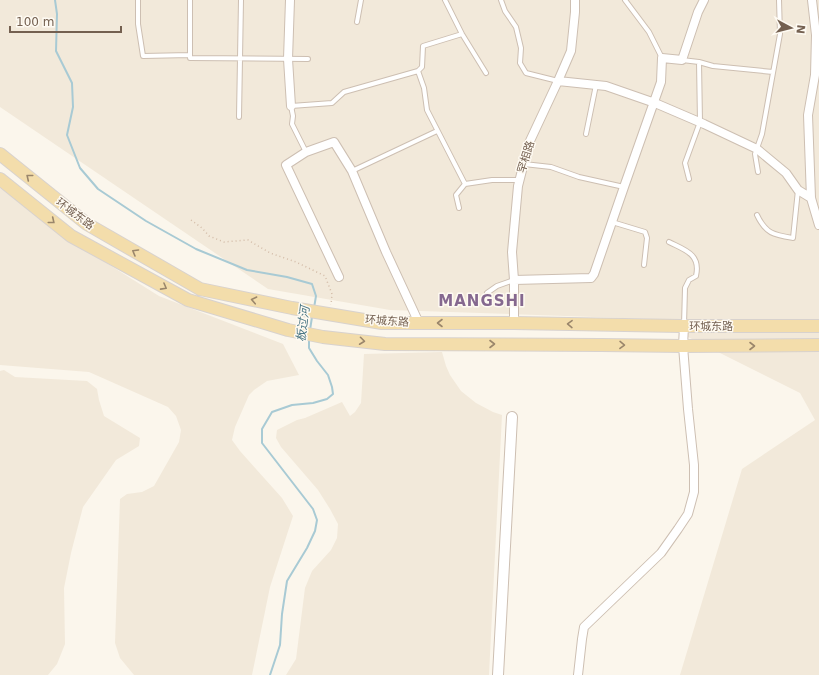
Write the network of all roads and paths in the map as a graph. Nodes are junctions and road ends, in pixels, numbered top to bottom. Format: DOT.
graph roads {
  1 [pos="138,0"];
  2 [pos="190,0"];
  3 [pos="241,0"];
  4 [pos="290,0"];
  5 [pos="361,0"];
  6 [pos="446,0"];
  7 [pos="502,0"];
  8 [pos="575,0"];
  9 [pos="625,0"];
  10 [pos="704,0"];
  11 [pos="779,0"];
  12 [pos="812,0"];
  13 [pos="357,22"];
  14 [pos="462,34"];
  15 [pos="190,55"];
  16 [pos="240,58"];
  17 [pos="662,58"];
  18 [pos="288,59"];
  19 [pos="308,59"];
  20 [pos="682,60"];
  21 [pos="699,62"];
  22 [pos="418,70"];
  23 [pos="773,72"];
  24 [pos="486,74"];
  25 [pos="558,81"];
  26 [pos="596,85"];
  27 [pos="655,103"];
  28 [pos="291,106"];
  29 [pos="239,117"];
  30 [pos="700,122"];
  31 [pos="437,131"];
  32 [pos="586,134"];
  33 [pos="757,149"];
  34 [pos="306,152"];
  35 [pos="0,154"];
  36 [pos="524,164"];
  37 [pos="352,171"];
  38 [pos="758,172"];
  39 [pos="0,179"];
  40 [pos="689,179"];
  41 [pos="519,180"];
  42 [pos="465,184"];
  43 [pos="624,187"];
  44 [pos="798,190"];
  45 [pos="811,198"];
  46 [pos="458,208"];
  47 [pos="757,215"];
  48 [pos="191,220"];
  49 [pos="612,222"];
  50 [pos="819,222"];
  51 [pos="669,242"];
  52 [pos="644,265"];
  53 [pos="339,277"];
  54 [pos="514,280"];
  55 [pos="487,293"];
  56 [pos="328,315"];
  57 [pos="419,323"];
  58 [pos="514,323"];
  59 [pos="684,326"];
  60 [pos="819,326"];
  61 [pos="819,345"];
  62 [pos="683,346"];
  63 [pos="512,417"];
  64 [pos="498,675"];
  65 [pos="578,675"];
  1 -- 15 [label="lane"];
  2 -- 15 [label="lane"];
  3 -- 16 [label="lane"];
  4 -- 18 [label="street"];
  5 -- 13 [label="lane"];
  6 -- 14 [label="lane"];
  7 -- 25 [label="lane"];
  8 -- 25 [label="street, 罕相路"];
  9 -- 17 [label="lane"];
  10 -- 20 [label="street"];
  11 -- 23 [label="lane"];
  12 -- 45 [label="street"];
  14 -- 22 [label="lane"];
  14 -- 24 [label="lane"];
  15 -- 16 [label="lane"];
  16 -- 18 [label="lane"];
  16 -- 29 [label="lane"];
  17 -- 20 [label="street"];
  17 -- 27 [label="street"];
  18 -- 19 [label="lane"];
  18 -- 28 [label="street"];
  20 -- 21 [label="lane"];
  21 -- 23 [label="lane"];
  21 -- 30 [label="lane"];
  22 -- 28 [label="lane"];
  22 -- 31 [label="lane"];
  23 -- 33 [label="lane"];
  25 -- 26 [label="street"];
  25 -- 36 [label="street, 罕相路"];
  26 -- 27 [label="street"];
  26 -- 32 [label="lane"];
  27 -- 30 [label="street"];
  27 -- 43 [label="street"];
  28 -- 34 [label="lane"];
  30 -- 33 [label="street"];
  30 -- 40 [label="lane"];
  31 -- 37 [label="lane"];
  31 -- 42 [label="lane"];
  33 -- 38 [label="lane"];
  33 -- 44 [label="street"];
  34 -- 37 [label="street"];
  34 -- 53 [label="street"];
  56 -- 35 [label="main road, 环城东路, one-way"];
  36 -- 41 [label="street, 罕相路"];
  36 -- 43 [label="lane"];
  37 -- 57 [label="street"];
  39 -- 62 [label="main road, 环城东路, one-way"];
  41 -- 42 [label="lane"];
  41 -- 54 [label="street, 罕相路"];
  42 -- 46 [label="lane"];
  43 -- 49 [label="street"];
  44 -- 45 [label="street"];
  44 -- 47 [label="lane"];
  45 -- 50 [label="street"];
  48 -- 56 [label="path"];
  49 -- 52 [label="lane"];
  49 -- 54 [label="street"];
  51 -- 59 [label="lane"];
  54 -- 55 [label="lane"];
  54 -- 58 [label="street, 罕相路"];
  56 -- 57 [label="main road, 环城东路"];
  58 -- 57 [label="main road, 环城东路, one-way"];
  59 -- 58 [label="main road, 环城东路, one-way"];
  59 -- 60 [label="main road, 环城东路"];
  59 -- 62 [label="street"];
  62 -- 61 [label="main road, 环城东路, one-way"];
  62 -- 65 [label="street"];
  63 -- 64 [label="street"];
}
